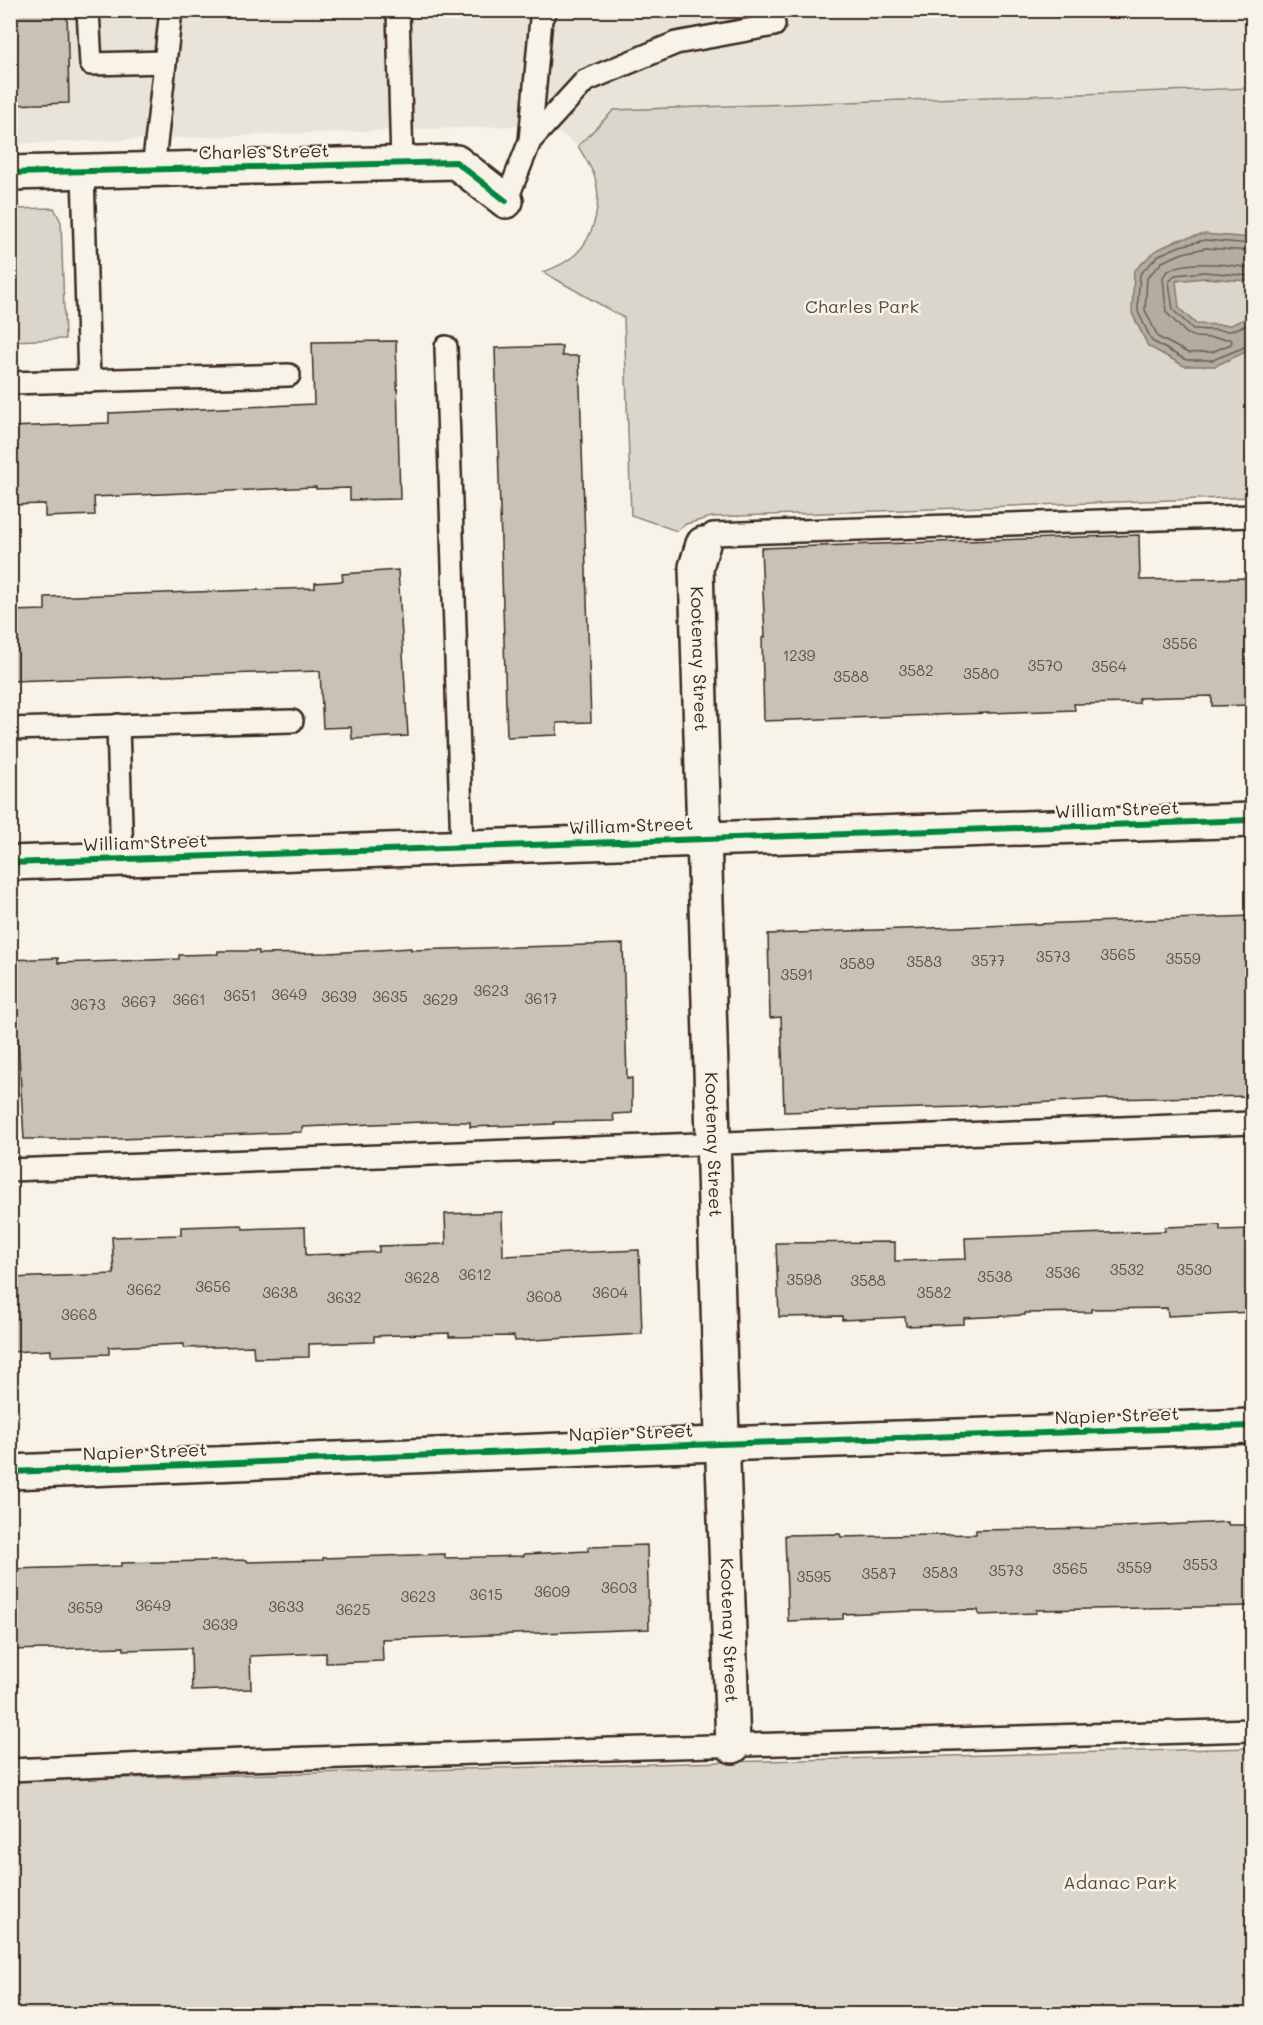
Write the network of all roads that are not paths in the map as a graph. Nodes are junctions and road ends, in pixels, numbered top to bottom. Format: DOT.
graph roads {
  1 [pos="88,10"];
  2 [pos="171,10"];
  3 [pos="398,10"];
  4 [pos="546,10"];
  5 [pos="772,10"];
  6 [pos="165,62"];
  7 [pos="530,141"];
  8 [pos="402,164"];
  9 [pos="153,170"];
  10 [pos="83,171"];
  11 [pos="10,173"];
  12 [pos="506,201"];
  13 [pos="446,346"];
  14 [pos="289,375"];
  15 [pos="89,381"];
  16 [pos="10,383"];
  17 [pos="1252,516"];
  18 [pos="703,544"];
  19 [pos="292,721"];
  20 [pos="118,725"];
  21 [pos="10,729"];
  22 [pos="1252,820"];
  23 [pos="704,838"];
  24 [pos="462,847"];
  25 [pos="122,859"];
  26 [pos="10,863"];
  27 [pos="1252,1123"];
  28 [pos="713,1144"];
  29 [pos="10,1170"];
  30 [pos="1252,1426"];
  31 [pos="722,1444"];
  32 [pos="10,1472"];
  33 [pos="1252,1730"];
  34 [pos="733,1746"];
  35 [pos="10,1770"];
  1 -- 6 [label="lane"];
  2 -- 6 [label="lane"];
  3 -- 8 [label="lane"];
  4 -- 7 [label="lane"];
  5 -- 7 [label="lane"];
  6 -- 9 [label="lane"];
  7 -- 12 [label="lane"];
  8 -- 9 [label="street, Charles Street"];
  8 -- 12 [label="street, Charles Street"];
  9 -- 10 [label="street, Charles Street"];
  10 -- 11 [label="street, Charles Street"];
  10 -- 15 [label="lane"];
  13 -- 24 [label="lane"];
  14 -- 15 [label="lane"];
  15 -- 16 [label="lane"];
  17 -- 18 [label="lane"];
  18 -- 23 [label="street, Kootenay Street"];
  19 -- 20 [label="lane"];
  20 -- 21 [label="lane"];
  20 -- 25 [label="lane"];
  22 -- 23 [label="street, William Street"];
  23 -- 24 [label="street, William Street"];
  23 -- 28 [label="street, Kootenay Street"];
  24 -- 25 [label="street, William Street"];
  25 -- 26 [label="street, William Street"];
  27 -- 28 [label="lane"];
  28 -- 29 [label="lane"];
  28 -- 31 [label="street, Kootenay Street"];
  30 -- 31 [label="street, Napier Street"];
  31 -- 32 [label="street, Napier Street"];
  31 -- 34 [label="street, Kootenay Street"];
  33 -- 34 [label="lane"];
  34 -- 35 [label="lane"];
}
